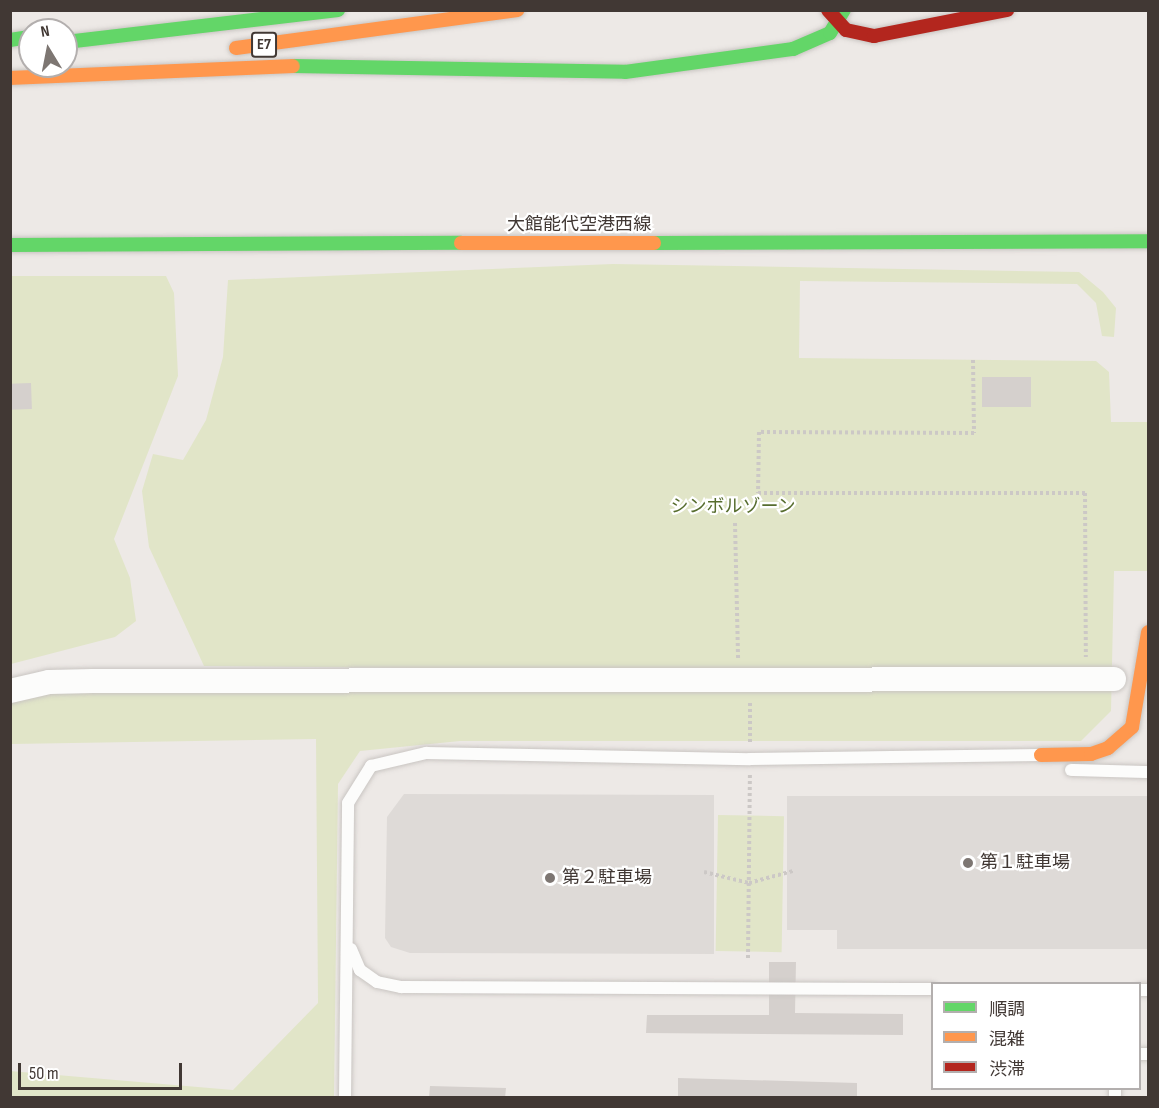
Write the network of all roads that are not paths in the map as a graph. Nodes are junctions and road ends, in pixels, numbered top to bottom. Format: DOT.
graph roads {
  1 [pos="193,10"];
  2 [pos="338,10"];
  3 [pos="517,10"];
  4 [pos="828,10"];
  5 [pos="1007,10"];
  6 [pos="841,16"];
  7 [pos="78,30"];
  8 [pos="78,41"];
  9 [pos="217,50"];
  10 [pos="183,54"];
  11 [pos="10,75"];
  12 [pos="1149,241"];
  13 [pos="10,245"];
  14 [pos="1149,632"];
  15 [pos="1114,679"];
  16 [pos="10,691"];
  17 [pos="1041,755"];
  18 [pos="1149,772"];
  19 [pos="349,942"];
  20 [pos="931,989"];
  21 [pos="345,1098"];
  1 -- 7 [label="main road"];
  2 -- 8 [label="main road, E7"];
  3 -- 9 [label="main road, E7"];
  4 -- 6 [label="main road"];
  5 -- 6 [label="main road"];
  6 -- 11 [label="main road"];
  10 -- 11 [label="main road"];
  12 -- 13 [label="main road, 大館能代空港西線"];
  14 -- 17 [label="main road"];
  15 -- 16 [label="street"];
  17 -- 18 [label="lane"];
  17 -- 19 [label="lane"];
  19 -- 20 [label="lane"];
  19 -- 21 [label="lane"];
}
